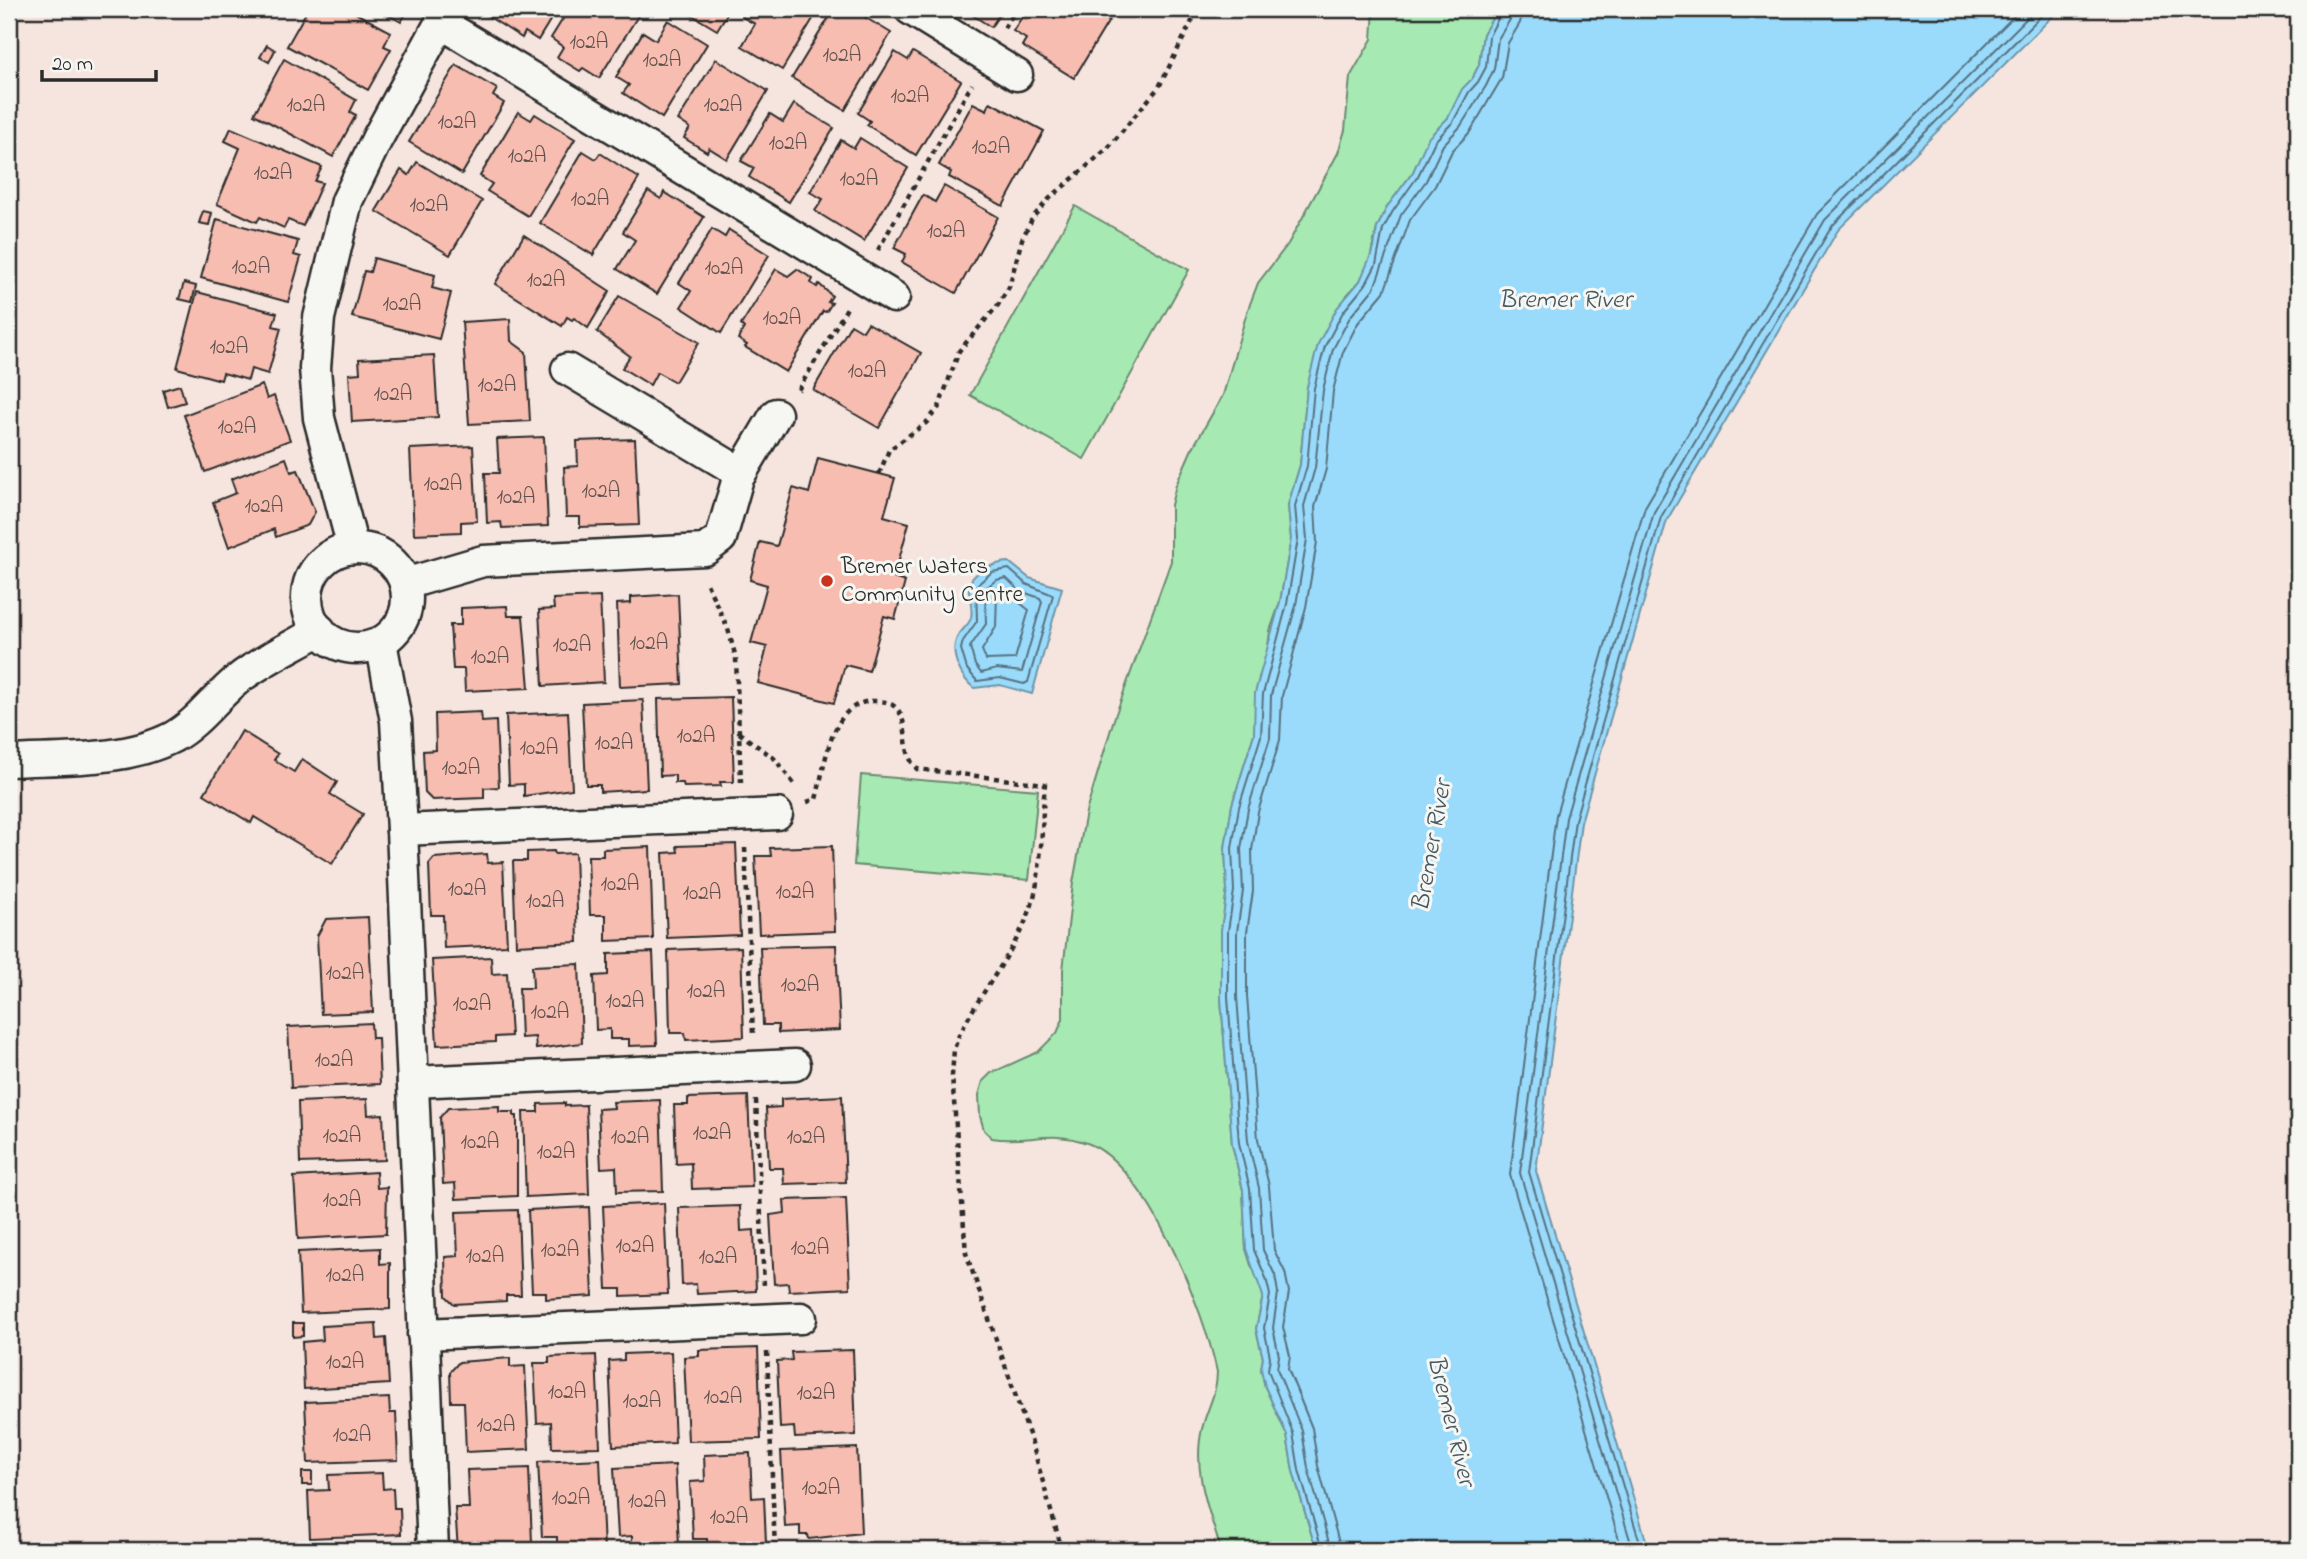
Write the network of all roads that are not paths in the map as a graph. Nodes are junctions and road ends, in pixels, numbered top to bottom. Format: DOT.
graph roads {
  1 [pos="910,9"];
  2 [pos="444,16"];
  3 [pos="1017,75"];
  4 [pos="894,297"];
  5 [pos="567,369"];
  6 [pos="776,414"];
  7 [pos="741,473"];
  8 [pos="353,548"];
  9 [pos="405,584"];
  10 [pos="320,630"];
  11 [pos="381,642"];
  12 [pos="9,761"];
  13 [pos="792,801"];
  14 [pos="402,830"];
  15 [pos="795,1065"];
  16 [pos="412,1082"];
  17 [pos="801,1318"];
  18 [pos="423,1334"];
  19 [pos="433,1550"];
  1 -- 3 [label="street"];
  2 -- 4 [label="street"];
  2 -- 8 [label="street"];
  5 -- 7 [label="street"];
  6 -- 7 [label="street"];
  7 -- 9 [label="street"];
  8 -- 9 [label="street"];
  8 -- 10 [label="street"];
  9 -- 11 [label="street"];
  10 -- 11 [label="street"];
  10 -- 12 [label="street"];
  11 -- 14 [label="street"];
  13 -- 14 [label="street"];
  14 -- 16 [label="street"];
  15 -- 16 [label="street"];
  16 -- 18 [label="street"];
  17 -- 18 [label="street"];
  18 -- 19 [label="street"];
}
